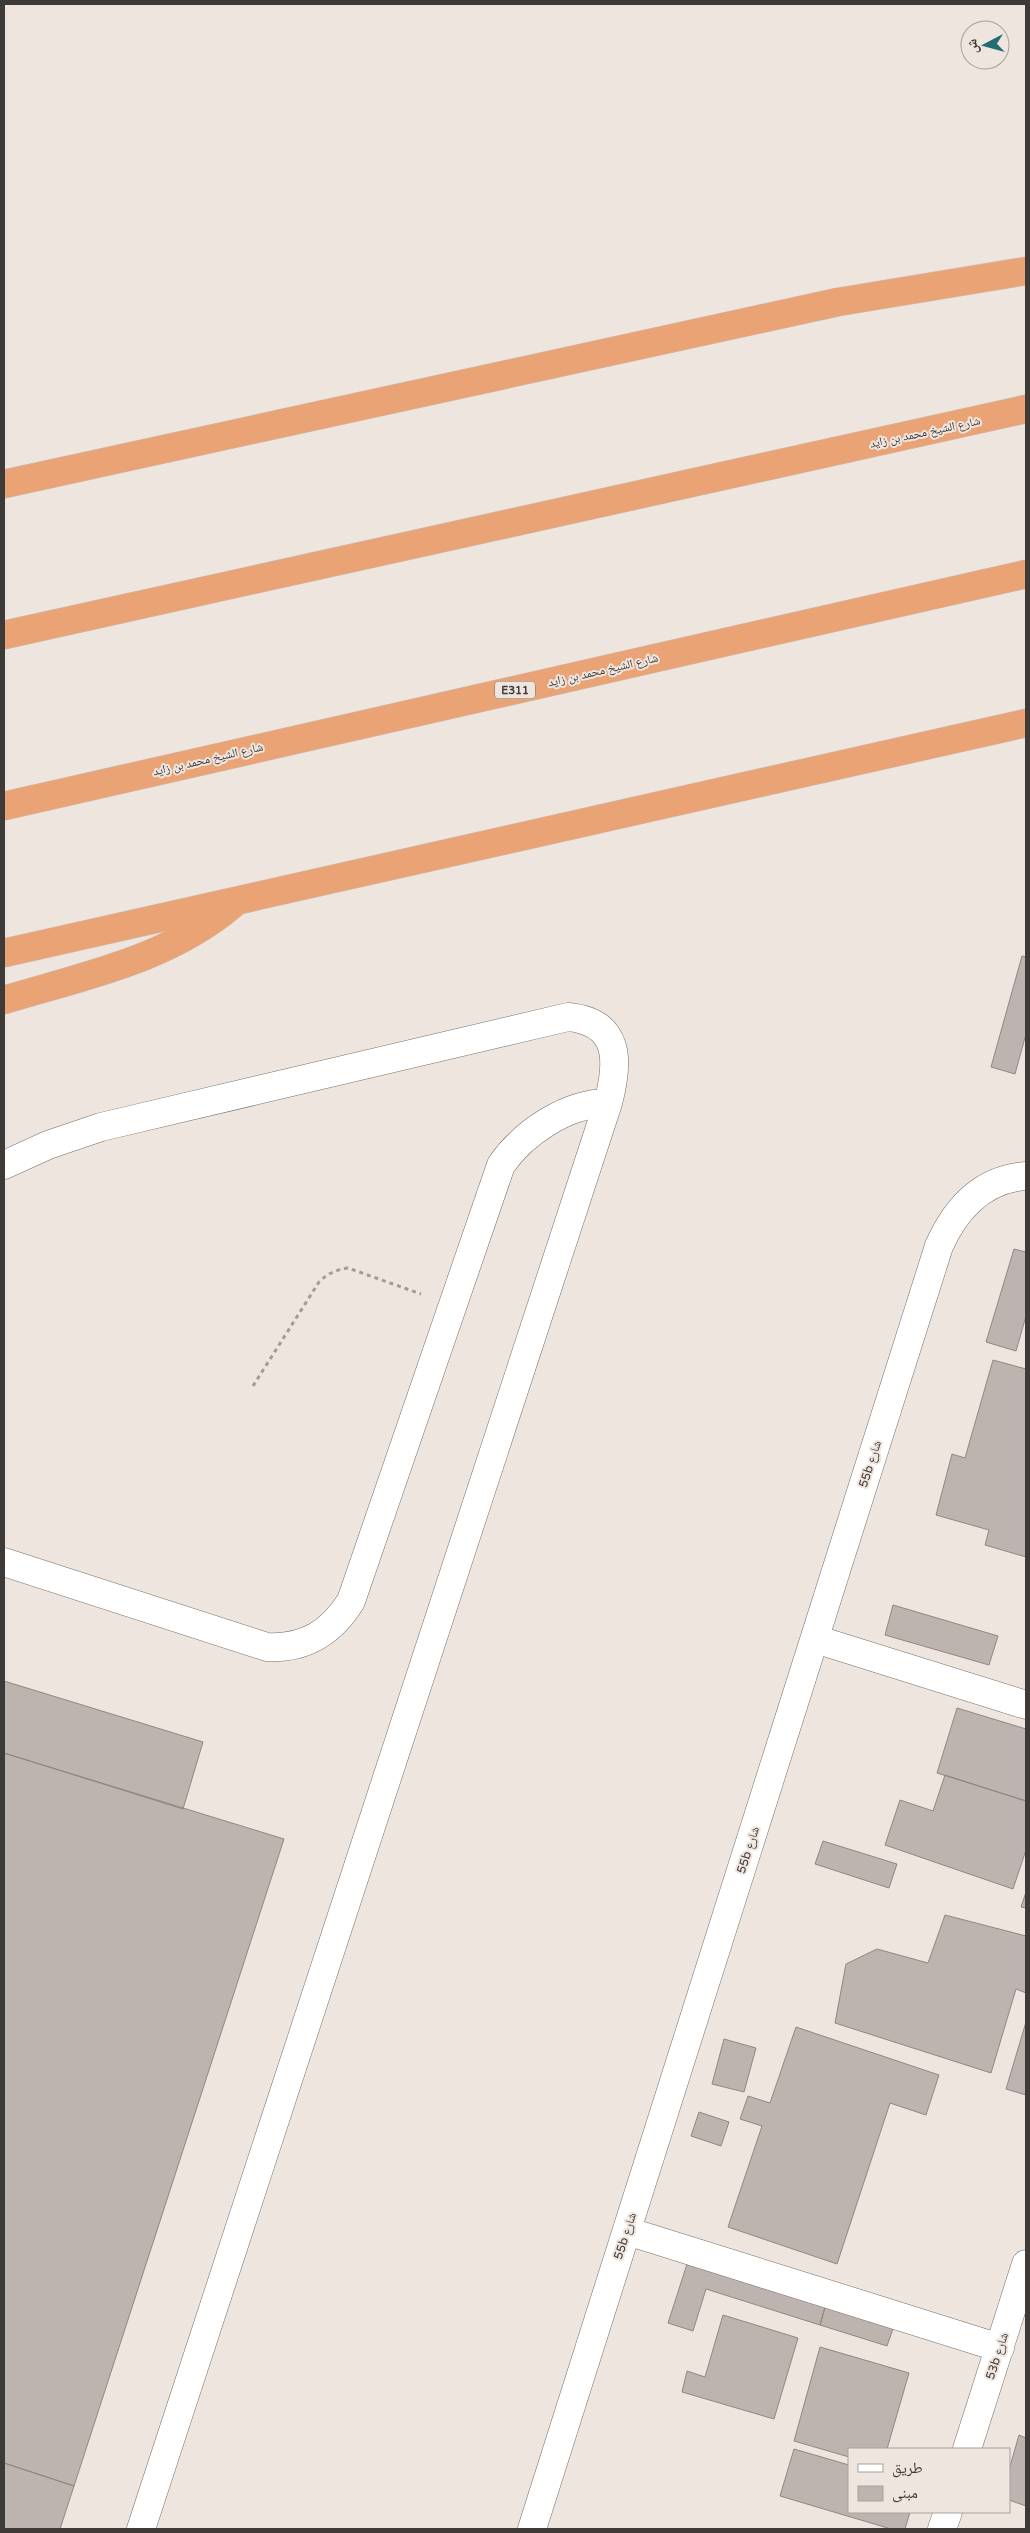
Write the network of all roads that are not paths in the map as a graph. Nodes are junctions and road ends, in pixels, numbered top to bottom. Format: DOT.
graph roads {
  1 [pos="1026,271"];
  2 [pos="1026,409"];
  3 [pos="4,484"];
  4 [pos="1026,574"];
  5 [pos="4,635"];
  6 [pos="1026,723"];
  7 [pos="4,806"];
  8 [pos="239,900"];
  9 [pos="4,953"];
  10 [pos="4,1000"];
  11 [pos="608,1103"];
  12 [pos="4,1165"];
  13 [pos="1026,1176"];
  14 [pos="4,1562"];
  15 [pos="815,1639"];
  16 [pos="1026,1705"];
  17 [pos="627,2230"];
  18 [pos="1026,2264"];
  19 [pos="1000,2348"];
  20 [pos="968,2448"];
  21 [pos="948,2513"];
  22 [pos="141,2529"];
  23 [pos="532,2529"];
  24 [pos="942,2529"];
  1 -- 3 [label="highway"];
  2 -- 5 [label="highway, شارع الشيخ محمد بن زايد"];
  4 -- 7 [label="highway, شارع الشيخ محمد بن زايد / E311"];
  6 -- 8 [label="highway"];
  8 -- 9 [label="highway"];
  8 -- 10 [label="highway"];
  11 -- 12 [label="street"];
  11 -- 14 [label="street"];
  11 -- 22 [label="street"];
  13 -- 15 [label="street, 55b شارع"];
  15 -- 16 [label="street"];
  15 -- 17 [label="street, 55b شارع"];
  17 -- 19 [label="street"];
  17 -- 23 [label="street, 55b شارع"];
  18 -- 19 [label="street, 53b شارع"];
  19 -- 20 [label="street, 53b شارع"];
  21 -- 24 [label="street"];
}
